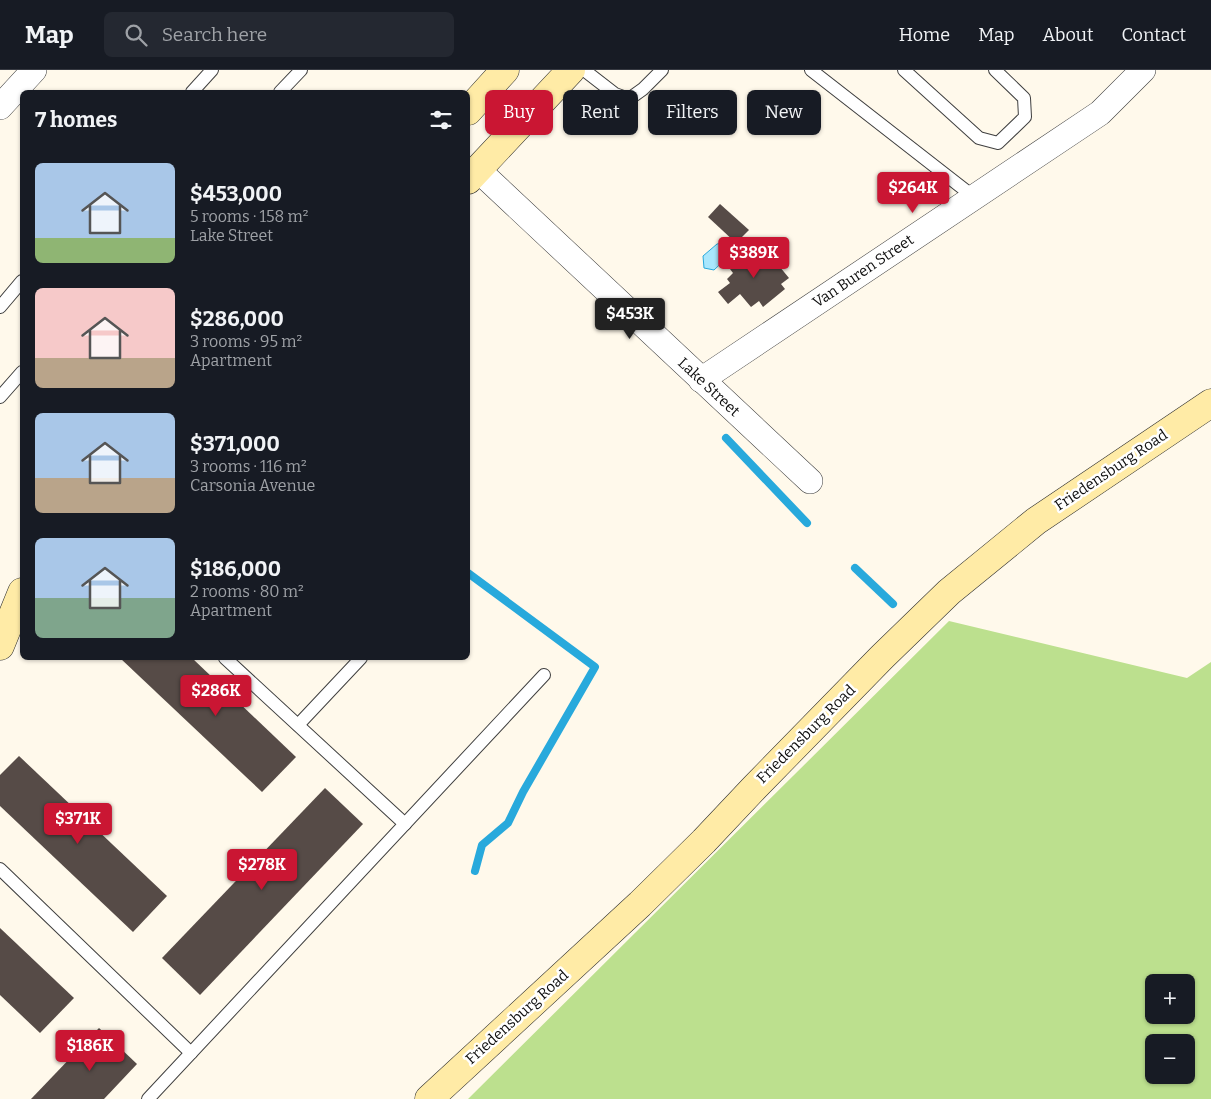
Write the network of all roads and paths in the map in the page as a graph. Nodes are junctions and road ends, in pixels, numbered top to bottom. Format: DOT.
graph roads {
  1 [pos="34,70"];
  2 [pos="212,70"];
  3 [pos="301,70"];
  4 [pos="505,70"];
  5 [pos="571,70"];
  6 [pos="584,70"];
  7 [pos="662,70"];
  8 [pos="811,70"];
  9 [pos="904,70"];
  10 [pos="995,70"];
  11 [pos="1142,70"];
  12 [pos="194,90"];
  13 [pos="282,90"];
  14 [pos="0,107"];
  15 [pos="470,109"];
  16 [pos="472,174"];
  17 [pos="974,197"];
  18 [pos="20,284"];
  19 [pos="0,306"];
  20 [pos="20,374"];
  21 [pos="701,380"];
  22 [pos="0,396"];
  23 [pos="1211,403"];
  24 [pos="810,481"];
  25 [pos="11,608"];
  26 [pos="0,646"];
  27 [pos="227,660"];
  28 [pos="359,660"];
  29 [pos="544,675"];
  30 [pos="298,725"];
  31 [pos="405,824"];
  32 [pos="0,869"];
  33 [pos="191,1053"];
  34 [pos="148,1099"];
  35 [pos="429,1099"];
  1 -- 14 [label="street"];
  2 -- 12 [label="lane"];
  3 -- 13 [label="lane"];
  4 -- 15 [label="main road"];
  5 -- 16 [label="main road"];
  6 -- 7 [label="lane"];
  8 -- 17 [label="lane"];
  9 -- 10 [label="lane"];
  11 -- 17 [label="street, Van Buren Street"];
  16 -- 21 [label="street, Lake Street"];
  17 -- 21 [label="street, Van Buren Street"];
  18 -- 19 [label="lane"];
  20 -- 22 [label="lane"];
  21 -- 24 [label="street, Lake Street"];
  23 -- 35 [label="main road, Friedensburg Road"];
  25 -- 26 [label="main road"];
  27 -- 30 [label="lane"];
  28 -- 30 [label="lane"];
  29 -- 31 [label="lane"];
  30 -- 31 [label="lane"];
  31 -- 33 [label="lane"];
  32 -- 33 [label="lane"];
  33 -- 34 [label="lane"];
}
